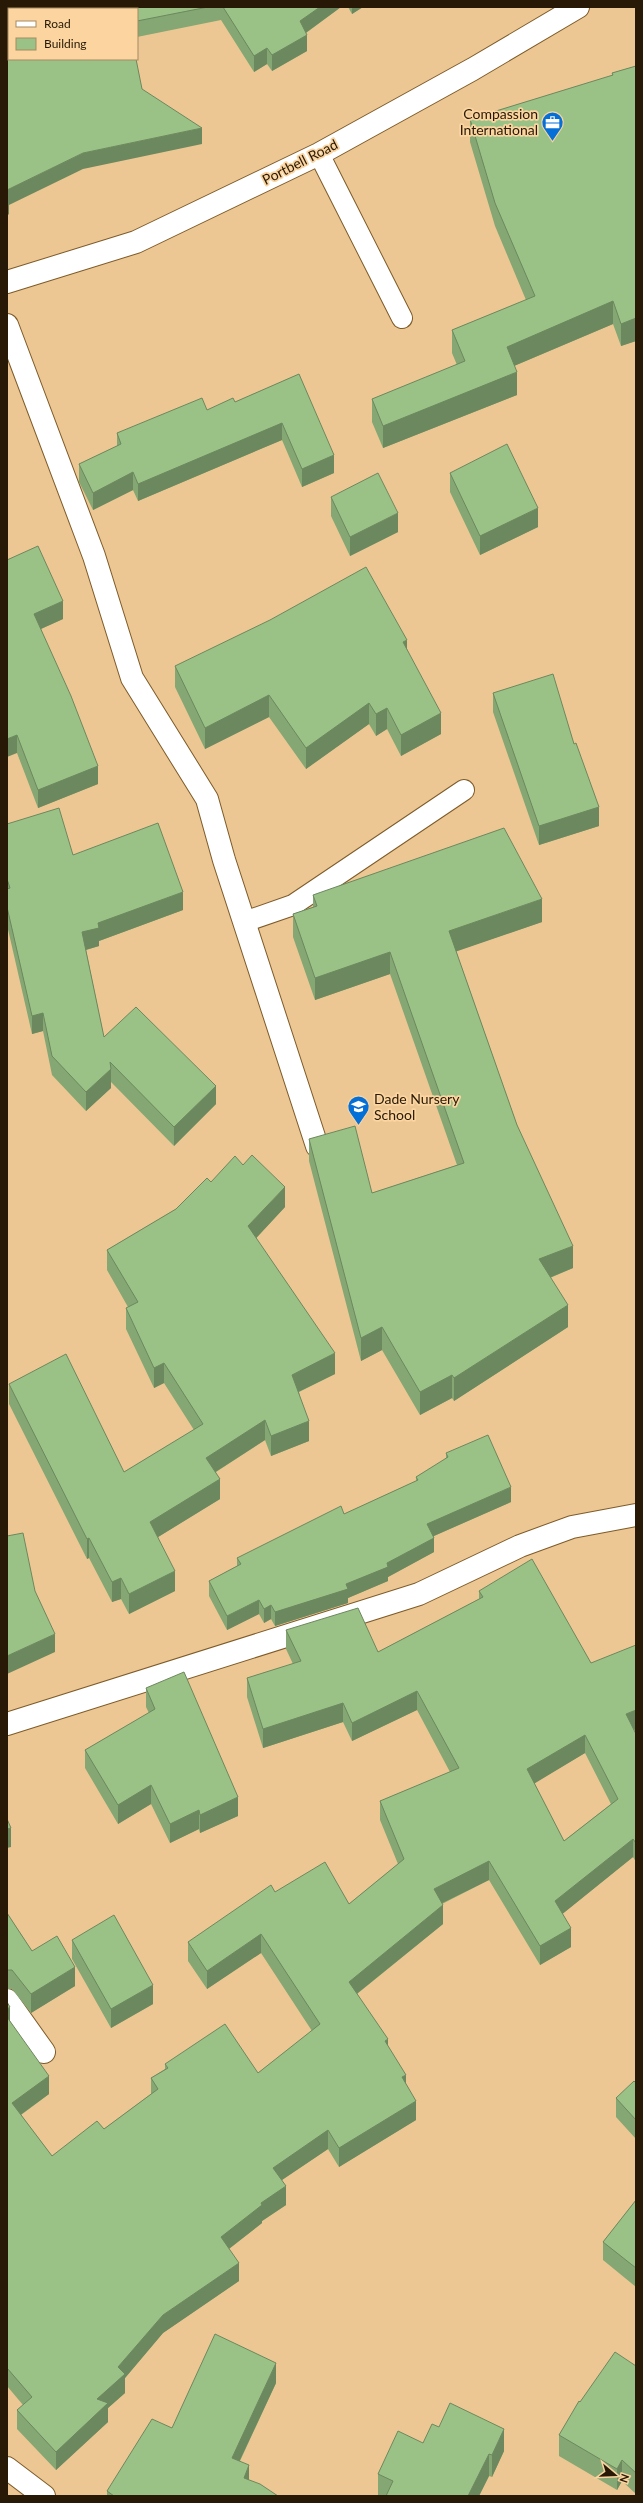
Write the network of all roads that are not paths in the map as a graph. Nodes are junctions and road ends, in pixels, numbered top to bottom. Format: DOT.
graph roads {
  1 [pos="578,7"];
  2 [pos="319,154"];
  3 [pos="7,282"];
  4 [pos="402,318"];
  5 [pos="7,325"];
  6 [pos="464,790"];
  7 [pos="244,922"];
  8 [pos="317,1146"];
  9 [pos="636,1515"];
  10 [pos="7,1724"];
  11 [pos="7,2000"];
  12 [pos="44,2052"];
  13 [pos="7,2468"];
  14 [pos="44,2496"];
  1 -- 2 [label="street, Portbell Road"];
  2 -- 3 [label="street, Portbell Road"];
  2 -- 4 [label="lane"];
  5 -- 7 [label="street"];
  6 -- 7 [label="lane"];
  7 -- 8 [label="street"];
  9 -- 10 [label="street"];
  11 -- 12 [label="street"];
  13 -- 14 [label="street"];
}
